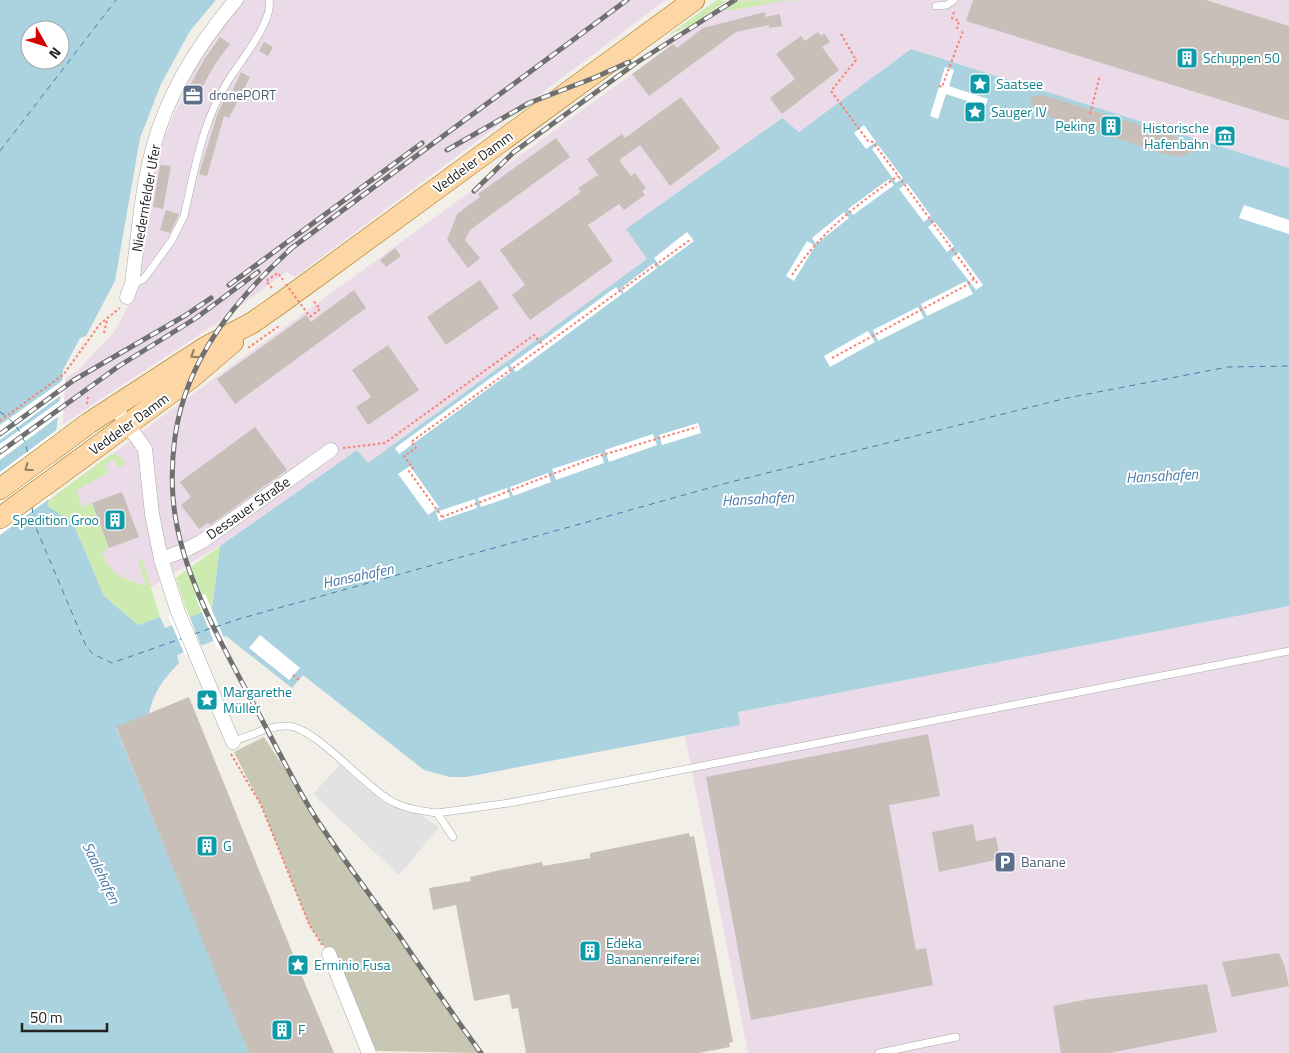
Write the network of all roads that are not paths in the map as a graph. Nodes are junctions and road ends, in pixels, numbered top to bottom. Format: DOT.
graph roads {
  1 [pos="236,0"];
  2 [pos="268,0"];
  3 [pos="694,0"];
  4 [pos="954,0"];
  5 [pos="936,6"];
  6 [pos="129,290"];
  7 [pos="252,323"];
  8 [pos="115,407"];
  9 [pos="128,424"];
  10 [pos="331,450"];
  11 [pos="0,489"];
  12 [pos="0,518"];
  13 [pos="161,559"];
  14 [pos="1289,651"];
  15 [pos="233,742"];
  16 [pos="437,813"];
  17 [pos="453,837"];
  18 [pos="328,954"];
  19 [pos="956,1037"];
  20 [pos="369,1053"];
  21 [pos="878,1053"];
  1 -- 6 [label="street, Niedernfelder Ufer"];
  2 -- 6 [label="lane"];
  3 -- 7 [label="main road, Veddeler Damm"];
  4 -- 5 [label="lane"];
  7 -- 8 [label="main road, Veddeler Damm, one-way"];
  7 -- 9 [label="main road, Veddeler Damm"];
  8 -- 9 [label="street"];
  8 -- 11 [label="main road, Veddeler Damm, one-way"];
  9 -- 12 [label="main road, Veddeler Damm"];
  9 -- 13 [label="street"];
  10 -- 13 [label="street, Dessauer Straße"];
  13 -- 15 [label="street"];
  14 -- 16 [label="lane"];
  15 -- 16 [label="lane"];
  16 -- 17 [label="lane"];
  18 -- 20 [label="street"];
  19 -- 21 [label="lane"];
}
